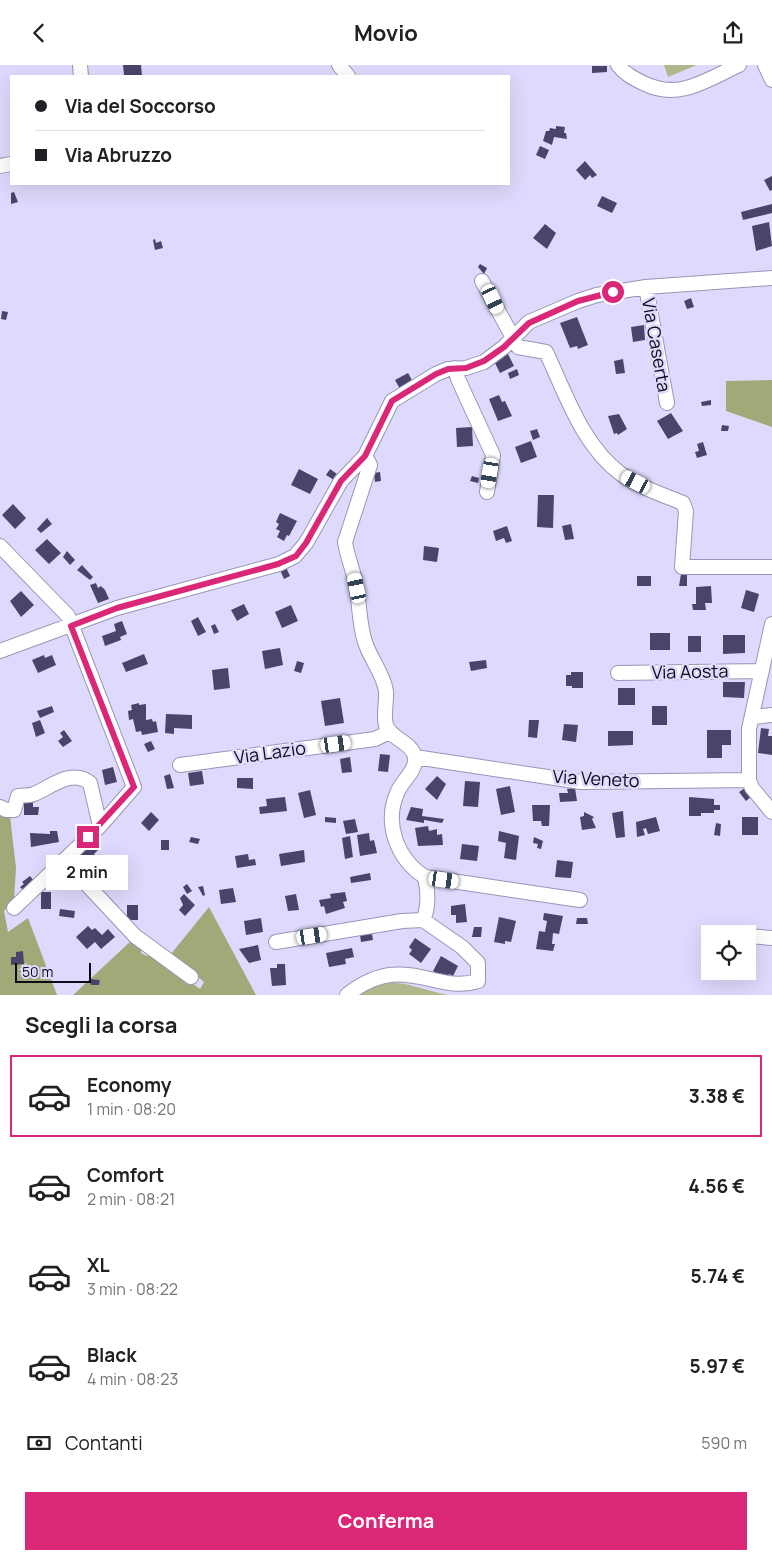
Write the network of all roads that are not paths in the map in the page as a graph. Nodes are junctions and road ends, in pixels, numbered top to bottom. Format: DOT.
graph roads {
  1 [pos="339,65"];
  2 [pos="618,65"];
  3 [pos="739,65"];
  4 [pos="765,65"];
  5 [pos="347,75"];
  6 [pos="772,81"];
  7 [pos="772,278"];
  8 [pos="482,281"];
  9 [pos="646,287"];
  10 [pos="513,337"];
  11 [pos="455,368"];
  12 [pos="667,403"];
  13 [pos="365,456"];
  14 [pos="486,492"];
  15 [pos="0,546"];
  16 [pos="772,567"];
  17 [pos="772,624"];
  18 [pos="71,626"];
  19 [pos="0,651"];
  20 [pos="762,671"];
  21 [pos="618,673"];
  22 [pos="772,715"];
  23 [pos="752,717"];
  24 [pos="389,732"];
  25 [pos="415,757"];
  26 [pos="180,765"];
  27 [pos="749,780"];
  28 [pos="0,807"];
  29 [pos="772,812"];
  30 [pos="100,825"];
  31 [pos="64,860"];
  32 [pos="425,877"];
  33 [pos="580,900"];
  34 [pos="14,908"];
  35 [pos="423,920"];
  36 [pos="756,937"];
  37 [pos="772,938"];
  38 [pos="276,943"];
  39 [pos="191,977"];
  40 [pos="347,995"];
  1 -- 5 [label="street"];
  2 -- 3 [label="street"];
  4 -- 6 [label="street"];
  7 -- 9 [label="street"];
  8 -- 10 [label="street"];
  9 -- 10 [label="street"];
  9 -- 12 [label="street, Via Caserta"];
  10 -- 11 [label="street"];
  10 -- 16 [label="street"];
  11 -- 13 [label="street"];
  11 -- 14 [label="street"];
  13 -- 18 [label="street"];
  13 -- 24 [label="street"];
  15 -- 18 [label="street"];
  17 -- 20 [label="street"];
  18 -- 19 [label="street"];
  18 -- 30 [label="street"];
  20 -- 21 [label="street, Via Aosta"];
  20 -- 23 [label="street"];
  22 -- 23 [label="street"];
  23 -- 27 [label="street"];
  24 -- 25 [label="street"];
  24 -- 26 [label="street, Via Lazio"];
  25 -- 27 [label="street, Via Veneto"];
  25 -- 32 [label="street"];
  27 -- 29 [label="street"];
  28 -- 30 [label="street"];
  30 -- 31 [label="street"];
  31 -- 34 [label="street"];
  31 -- 39 [label="street"];
  32 -- 33 [label="street"];
  32 -- 35 [label="street"];
  35 -- 38 [label="street"];
  35 -- 40 [label="street"];
  36 -- 37 [label="street"];
}
